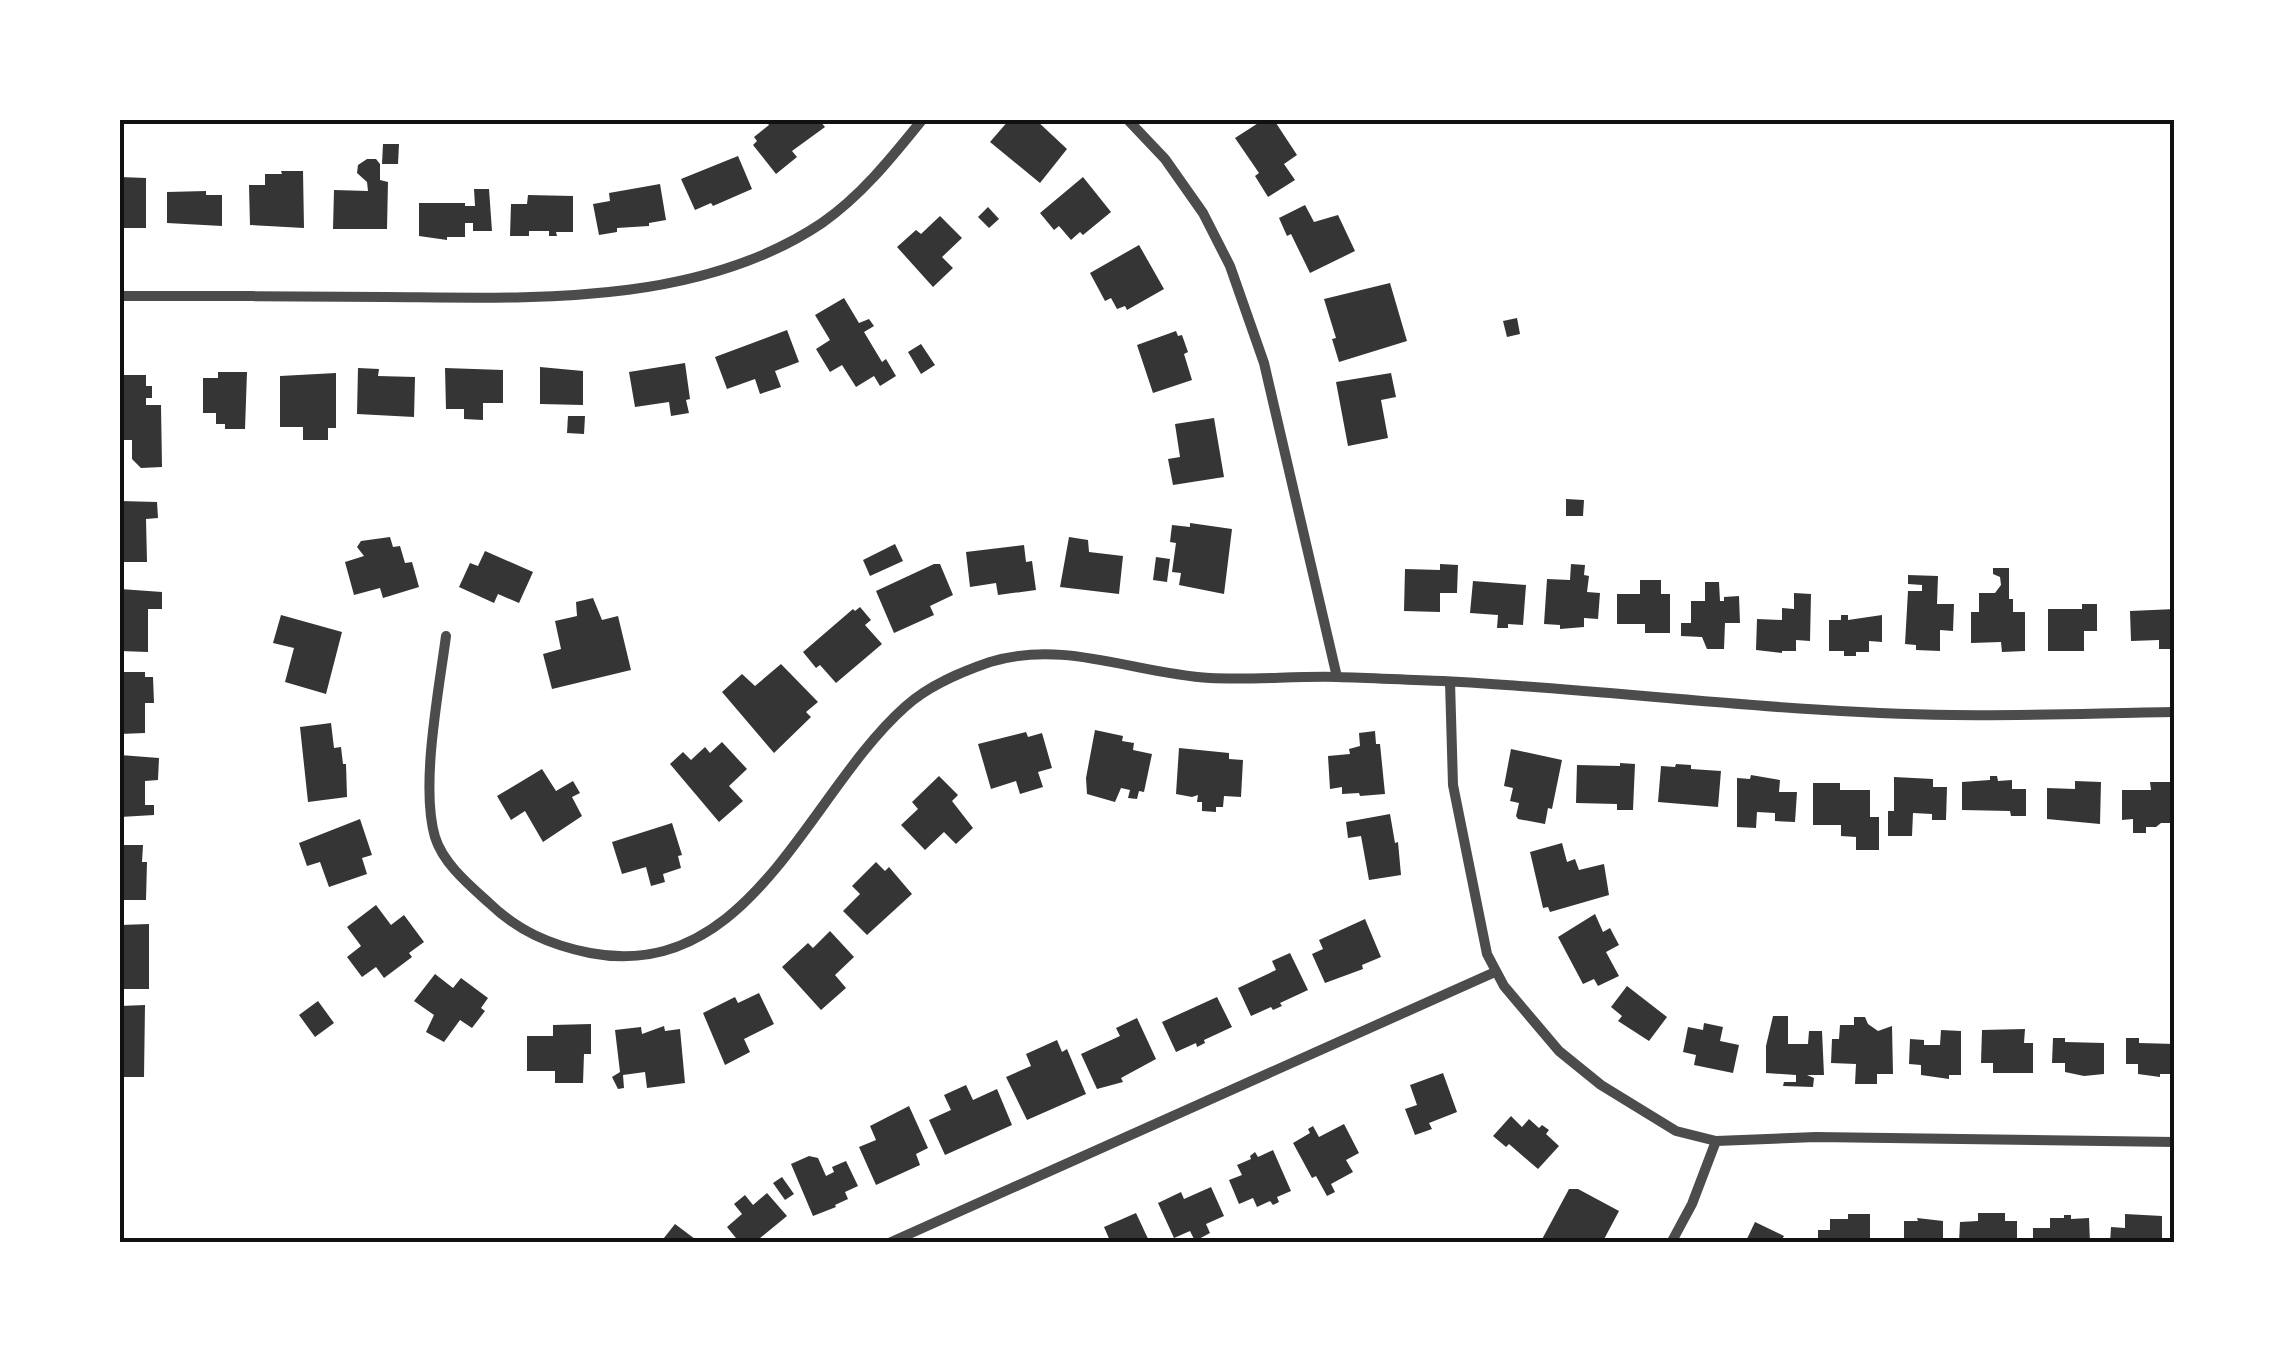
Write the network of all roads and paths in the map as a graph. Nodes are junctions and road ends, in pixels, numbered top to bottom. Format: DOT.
graph roads {
  1 [pos="922,120"];
  2 [pos="1128,120"];
  3 [pos="120,296"];
  4 [pos="446,636"];
  5 [pos="1336,677"];
  6 [pos="1450,682"];
  7 [pos="2175,712"];
  8 [pos="1495,972"];
  9 [pos="1716,1142"];
  10 [pos="2175,1142"];
  11 [pos="889,1243"];
  12 [pos="1672,1243"];
  1 -- 3 [label="street"];
  2 -- 5 [label="street"];
  4 -- 5 [label="street"];
  5 -- 6 [label="street"];
  6 -- 7 [label="street"];
  6 -- 8 [label="street"];
  8 -- 9 [label="street"];
  8 -- 11 [label="street"];
  9 -- 10 [label="street"];
  9 -- 12 [label="street"];
}
